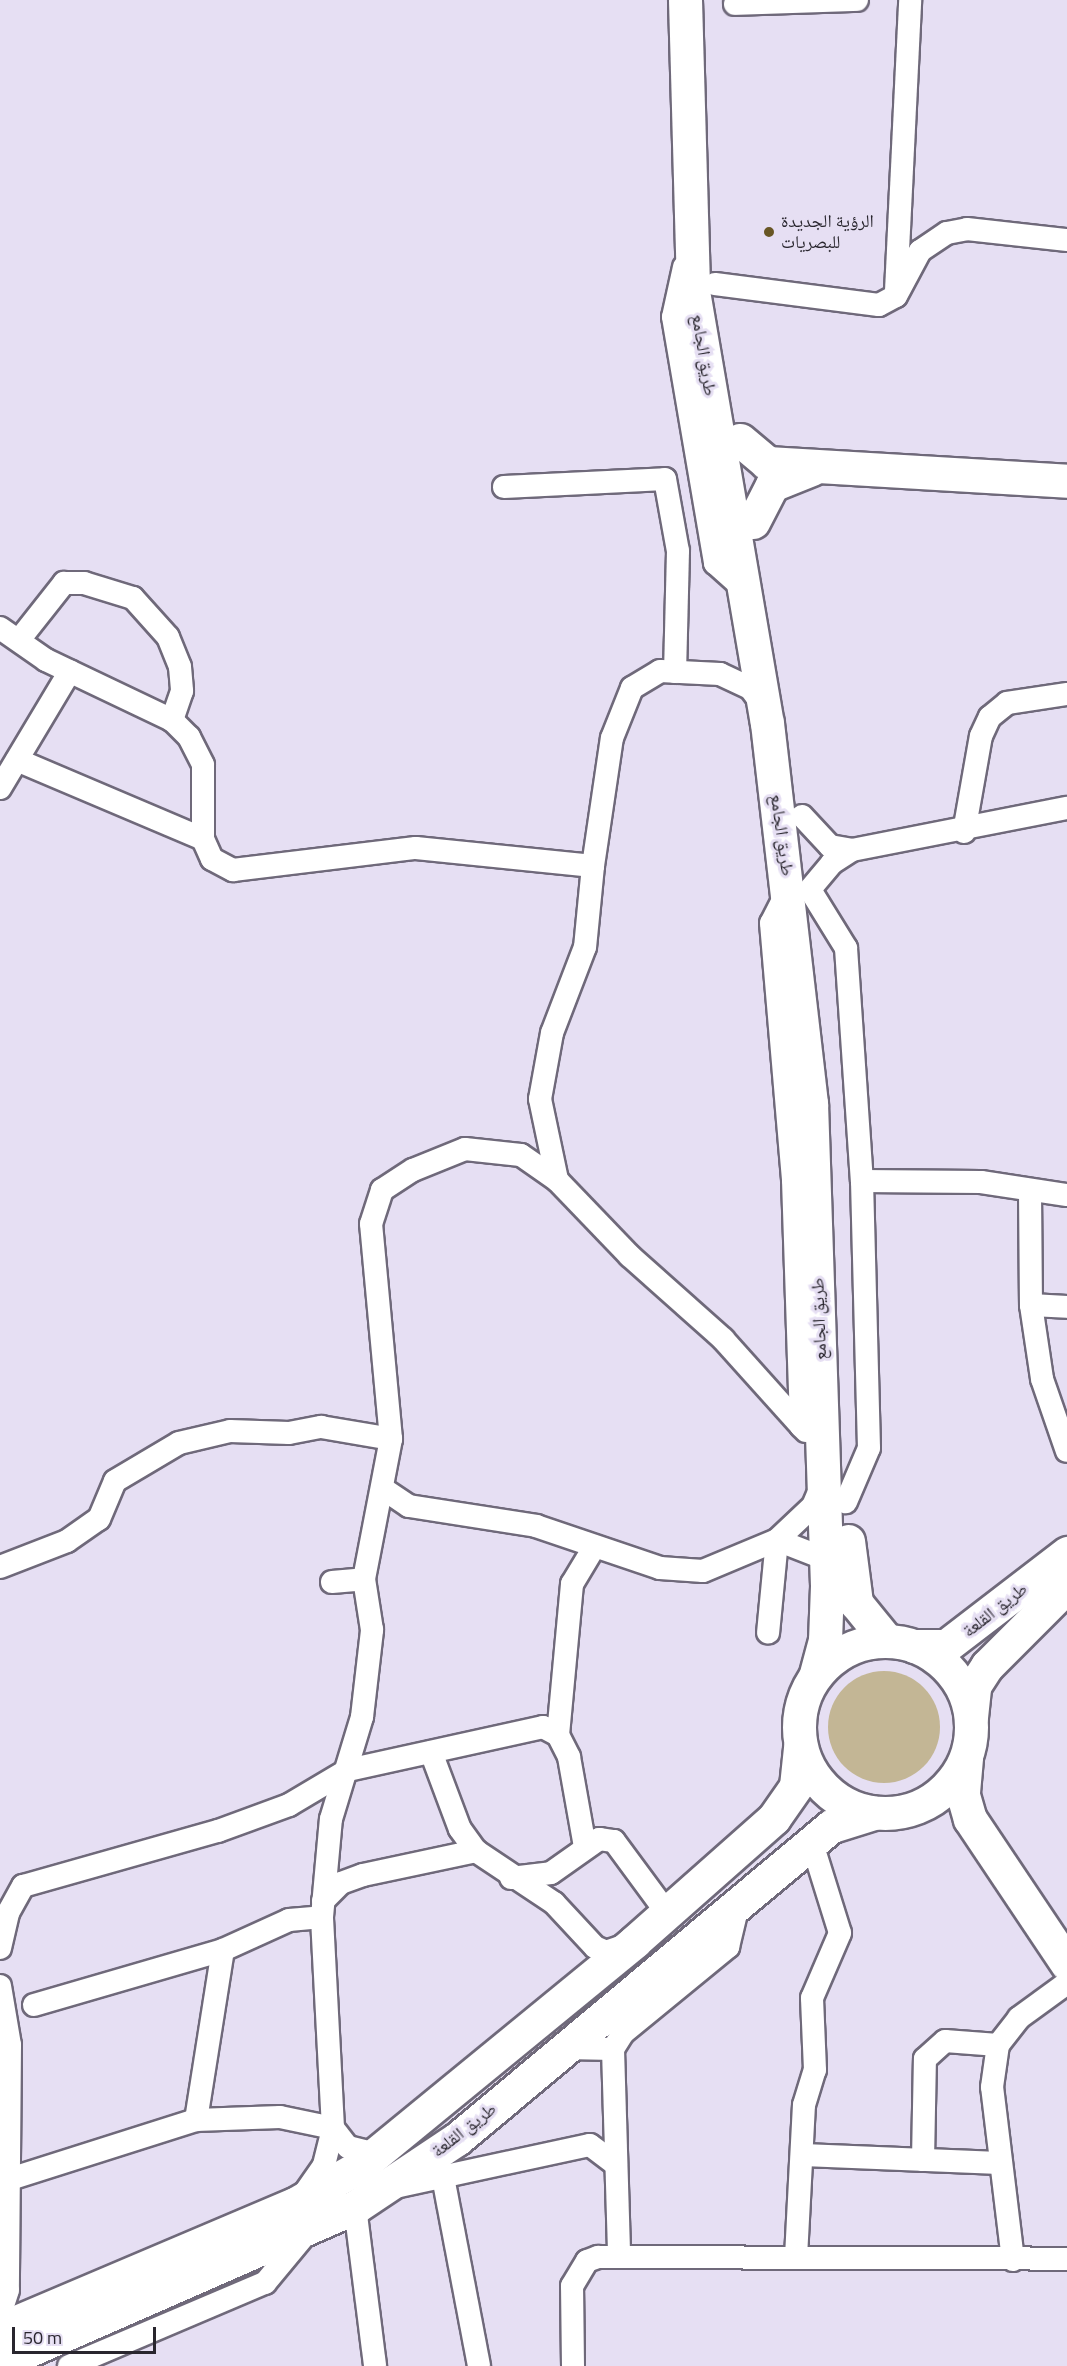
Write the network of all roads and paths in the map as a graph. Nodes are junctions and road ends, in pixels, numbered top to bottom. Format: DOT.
graph roads {
  1 [pos="685,0"];
  2 [pos="857,0"];
  3 [pos="909,0"];
  4 [pos="721,2"];
  5 [pos="1067,240"];
  6 [pos="715,284"];
  7 [pos="896,296"];
  8 [pos="740,440"];
  9 [pos="815,468"];
  10 [pos="1067,481"];
  11 [pos="504,486"];
  12 [pos="753,522"];
  13 [pos="749,621"];
  14 [pos="0,628"];
  15 [pos="19,640"];
  16 [pos="70,671"];
  17 [pos="675,672"];
  18 [pos="720,674"];
  19 [pos="1067,694"];
  20 [pos="764,706"];
  21 [pos="172,720"];
  22 [pos="17,760"];
  23 [pos="0,788"];
  24 [pos="1067,808"];
  25 [pos="801,816"];
  26 [pos="964,832"];
  27 [pos="203,840"];
  28 [pos="852,850"];
  29 [pos="593,866"];
  30 [pos="804,889"];
  31 [pos="557,1180"];
  32 [pos="862,1181"];
  33 [pos="1030,1192"];
  34 [pos="1067,1195"];
  35 [pos="1031,1305"];
  36 [pos="1067,1307"];
  37 [pos="812,1437"];
  38 [pos="391,1439"];
  39 [pos="1067,1452"];
  40 [pos="382,1488"];
  41 [pos="835,1491"];
  42 [pos="409,1506"];
  43 [pos="375,1527"];
  44 [pos="777,1540"];
  45 [pos="593,1549"];
  46 [pos="1067,1553"];
  47 [pos="826,1560"];
  48 [pos="0,1567"];
  49 [pos="364,1579"];
  50 [pos="332,1582"];
  51 [pos="1067,1586"];
  52 [pos="768,1633"];
  53 [pos="901,1644"];
  54 [pos="816,1674"];
  55 [pos="971,1717"];
  56 [pos="362,1718"];
  57 [pos="558,1735"];
  58 [pos="800,1748"];
  59 [pos="431,1752"];
  60 [pos="406,1757"];
  61 [pos="966,1758"];
  62 [pos="348,1770"];
  63 [pos="289,1805"];
  64 [pos="886,1813"];
  65 [pos="331,1820"];
  66 [pos="460,1829"];
  67 [pos="812,1843"];
  68 [pos="329,1847"];
  69 [pos="585,1847"];
  70 [pos="476,1851"];
  71 [pos="452,1854"];
  72 [pos="991,1856"];
  73 [pos="551,1873"];
  74 [pos="363,1875"];
  75 [pos="511,1878"];
  76 [pos="554,1903"];
  77 [pos="738,1905"];
  78 [pos="322,1909"];
  79 [pos="667,1913"];
  80 [pos="2,1934"];
  81 [pos="634,1942"];
  82 [pos="223,1950"];
  83 [pos="1067,1964"];
  84 [pos="1067,1983"];
  85 [pos="0,1985"];
  86 [pos="34,2005"];
  87 [pos="5,2045"];
  88 [pos="998,2045"];
  89 [pos="591,2049"];
  90 [pos="196,2120"];
  91 [pos="614,2122"];
  92 [pos="333,2128"];
  93 [pos="590,2145"];
  94 [pos="376,2154"];
  95 [pos="801,2155"];
  96 [pos="923,2160"];
  97 [pos="1001,2163"];
  98 [pos="615,2164"];
  99 [pos="442,2177"];
  100 [pos="10,2179"];
  101 [pos="381,2189"];
  102 [pos="5,2202"];
  103 [pos="355,2207"];
  104 [pos="303,2216"];
  105 [pos="619,2256"];
  106 [pos="796,2257"];
  107 [pos="1067,2259"];
  108 [pos="1013,2260"];
  109 [pos="9,2290"];
  110 [pos="48,2308"];
  111 [pos="0,2314"];
  112 [pos="0,2329"];
  113 [pos="0,2363"];
  114 [pos="69,2366"];
  115 [pos="375,2366"];
  116 [pos="479,2366"];
  117 [pos="573,2366"];
  1 -- 13 [label="main road, طريق الجامع"];
  2 -- 4 [label="street"];
  3 -- 7 [label="street"];
  4 -- 6 [label="main road, طريق الجامع"];
  5 -- 7 [label="street"];
  6 -- 7 [label="street"];
  6 -- 8 [label="main road, طريق الجامع"];
  8 -- 9 [label="main road"];
  8 -- 12 [label="main road, طريق الجامع"];
  9 -- 10 [label="main road"];
  9 -- 12 [label="main road"];
  11 -- 17 [label="street"];
  12 -- 25 [label="main road, طريق الجامع"];
  13 -- 18 [label="street"];
  13 -- 20 [label="main road, طريق الجامع"];
  14 -- 15 [label="street"];
  15 -- 16 [label="street"];
  15 -- 21 [label="street"];
  16 -- 21 [label="street"];
  16 -- 22 [label="street"];
  17 -- 18 [label="street"];
  17 -- 29 [label="street"];
  18 -- 20 [label="street"];
  19 -- 26 [label="street"];
  20 -- 30 [label="main road, طريق الجامع"];
  21 -- 27 [label="street"];
  22 -- 23 [label="street"];
  22 -- 27 [label="street"];
  24 -- 26 [label="street"];
  25 -- 28 [label="street"];
  25 -- 30 [label="main road, طريق الجامع"];
  26 -- 28 [label="street"];
  27 -- 29 [label="street"];
  28 -- 30 [label="street"];
  29 -- 31 [label="street"];
  30 -- 32 [label="street"];
  30 -- 37 [label="main road, طريق الجامع"];
  30 -- 41 [label="main road, طريق الجامع"];
  31 -- 37 [label="street"];
  31 -- 38 [label="street"];
  32 -- 33 [label="street"];
  32 -- 41 [label="street"];
  33 -- 34 [label="street"];
  33 -- 35 [label="street"];
  35 -- 36 [label="street"];
  35 -- 39 [label="street"];
  37 -- 41 [label="main road, طريق الجامع"];
  38 -- 40 [label="street"];
  38 -- 48 [label="street"];
  40 -- 42 [label="street"];
  40 -- 43 [label="street"];
  41 -- 44 [label="street"];
  41 -- 47 [label="main road, طريق الجامع"];
  41 -- 53 [label="main road, طريق الجامع"];
  42 -- 43 [label="street"];
  42 -- 45 [label="street"];
  43 -- 49 [label="street"];
  44 -- 45 [label="street"];
  44 -- 47 [label="street"];
  44 -- 52 [label="street"];
  45 -- 57 [label="street"];
  46 -- 53 [label="main road, طريق القلعة"];
  47 -- 54 [label="main road, طريق الجامع"];
  49 -- 50 [label="street"];
  49 -- 56 [label="street"];
  51 -- 55 [label="main road, طريق القلعة"];
  53 -- 54 [label="main road"];
  53 -- 55 [label="main road"];
  54 -- 58 [label="main road"];
  55 -- 61 [label="main road"];
  56 -- 60 [label="street"];
  56 -- 62 [label="street"];
  57 -- 59 [label="street"];
  57 -- 69 [label="street"];
  58 -- 64 [label="main road"];
  58 -- 79 [label="main road, طريق القلعة"];
  59 -- 60 [label="street"];
  59 -- 66 [label="street"];
  60 -- 62 [label="street"];
  61 -- 64 [label="main road"];
  61 -- 72 [label="main road"];
  62 -- 63 [label="street"];
  62 -- 65 [label="street"];
  63 -- 65 [label="street"];
  63 -- 80 [label="street"];
  64 -- 67 [label="main road, طريق القلعة"];
  64 -- 72 [label="main road"];
  65 -- 68 [label="street"];
  66 -- 70 [label="street"];
  66 -- 71 [label="street"];
  67 -- 77 [label="main road, طريق القلعة"];
  67 -- 95 [label="street"];
  68 -- 74 [label="street"];
  68 -- 78 [label="street"];
  69 -- 73 [label="street"];
  69 -- 79 [label="street"];
  70 -- 71 [label="street"];
  70 -- 75 [label="street"];
  71 -- 74 [label="street"];
  72 -- 83 [label="main road"];
  73 -- 75 [label="street"];
  73 -- 76 [label="street"];
  74 -- 78 [label="street"];
  75 -- 76 [label="street"];
  76 -- 81 [label="street"];
  77 -- 89 [label="main road, طريق القلعة"];
  77 -- 89 [label="street"];
  78 -- 82 [label="street"];
  78 -- 92 [label="street"];
  79 -- 81 [label="main road, طريق القلعة"];
  81 -- 94 [label="main road, طريق القلعة"];
  82 -- 86 [label="street"];
  82 -- 90 [label="street"];
  84 -- 88 [label="street"];
  85 -- 86 [label="street"];
  85 -- 87 [label="street"];
  86 -- 87 [label="street"];
  87 -- 100 [label="street"];
  88 -- 96 [label="street"];
  88 -- 97 [label="street"];
  89 -- 91 [label="street"];
  89 -- 101 [label="main road, طريق القلعة"];
  90 -- 92 [label="street"];
  90 -- 100 [label="street"];
  91 -- 93 [label="street"];
  91 -- 98 [label="street"];
  92 -- 94 [label="street"];
  92 -- 104 [label="street"];
  93 -- 98 [label="street"];
  93 -- 99 [label="street"];
  94 -- 104 [label="main road, طريق القلعة"];
  95 -- 96 [label="street"];
  95 -- 106 [label="street"];
  96 -- 97 [label="street"];
  97 -- 108 [label="street"];
  98 -- 105 [label="street"];
  99 -- 101 [label="street"];
  99 -- 116 [label="street"];
  100 -- 102 [label="street"];
  101 -- 103 [label="main road, طريق القلعة"];
  102 -- 109 [label="street"];
  103 -- 104 [label="main road, طريق القلعة"];
  103 -- 115 [label="street"];
  104 -- 110 [label="main road, طريق القلعة"];
  104 -- 113 [label="main road, طريق القلعة"];
  104 -- 114 [label="street"];
  105 -- 106 [label="street"];
  105 -- 117 [label="street"];
  106 -- 108 [label="street"];
  107 -- 108 [label="street"];
  109 -- 110 [label="street"];
  109 -- 111 [label="street"];
  110 -- 112 [label="main road, طريق القلعة"];
}
